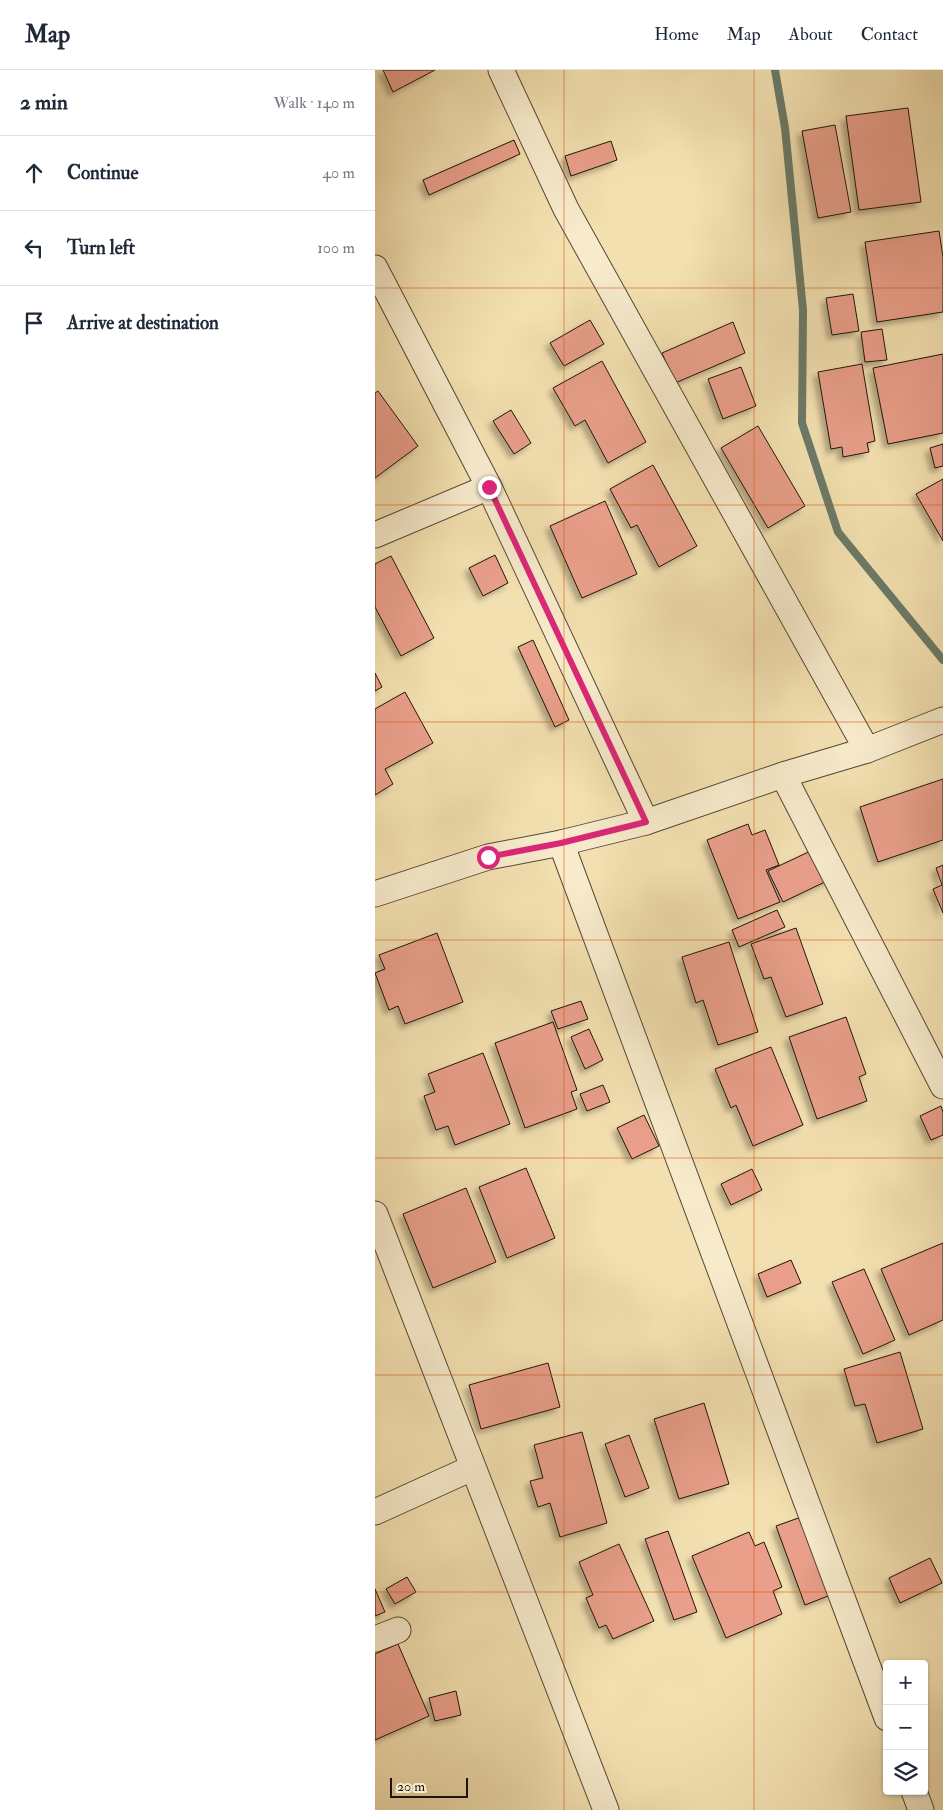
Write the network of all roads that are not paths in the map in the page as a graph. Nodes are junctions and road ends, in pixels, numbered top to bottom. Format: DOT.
graph roads {
  1 [pos="501,70"];
  2 [pos="375,268"];
  3 [pos="489,487"];
  4 [pos="375,535"];
  5 [pos="938,721"];
  6 [pos="867,750"];
  7 [pos="783,775"];
  8 [pos="646,822"];
  9 [pos="561,843"];
  10 [pos="375,894"];
  11 [pos="943,1086"];
  12 [pos="375,1214"];
  13 [pos="472,1468"];
  14 [pos="375,1512"];
  15 [pos="398,1630"];
  16 [pos="375,1639"];
  17 [pos="883,1707"];
  18 [pos="915,1795"];
  19 [pos="606,1810"];
  20 [pos="921,1810"];
  1 -- 6 [label="street"];
  2 -- 3 [label="street"];
  3 -- 4 [label="street"];
  3 -- 8 [label="street"];
  5 -- 6 [label="street"];
  6 -- 7 [label="street"];
  7 -- 8 [label="street"];
  7 -- 11 [label="street"];
  8 -- 9 [label="street"];
  9 -- 10 [label="street"];
  9 -- 17 [label="street"];
  12 -- 13 [label="street"];
  13 -- 14 [label="street"];
  13 -- 19 [label="street"];
  15 -- 16 [label="street"];
  18 -- 20 [label="street"];
}
